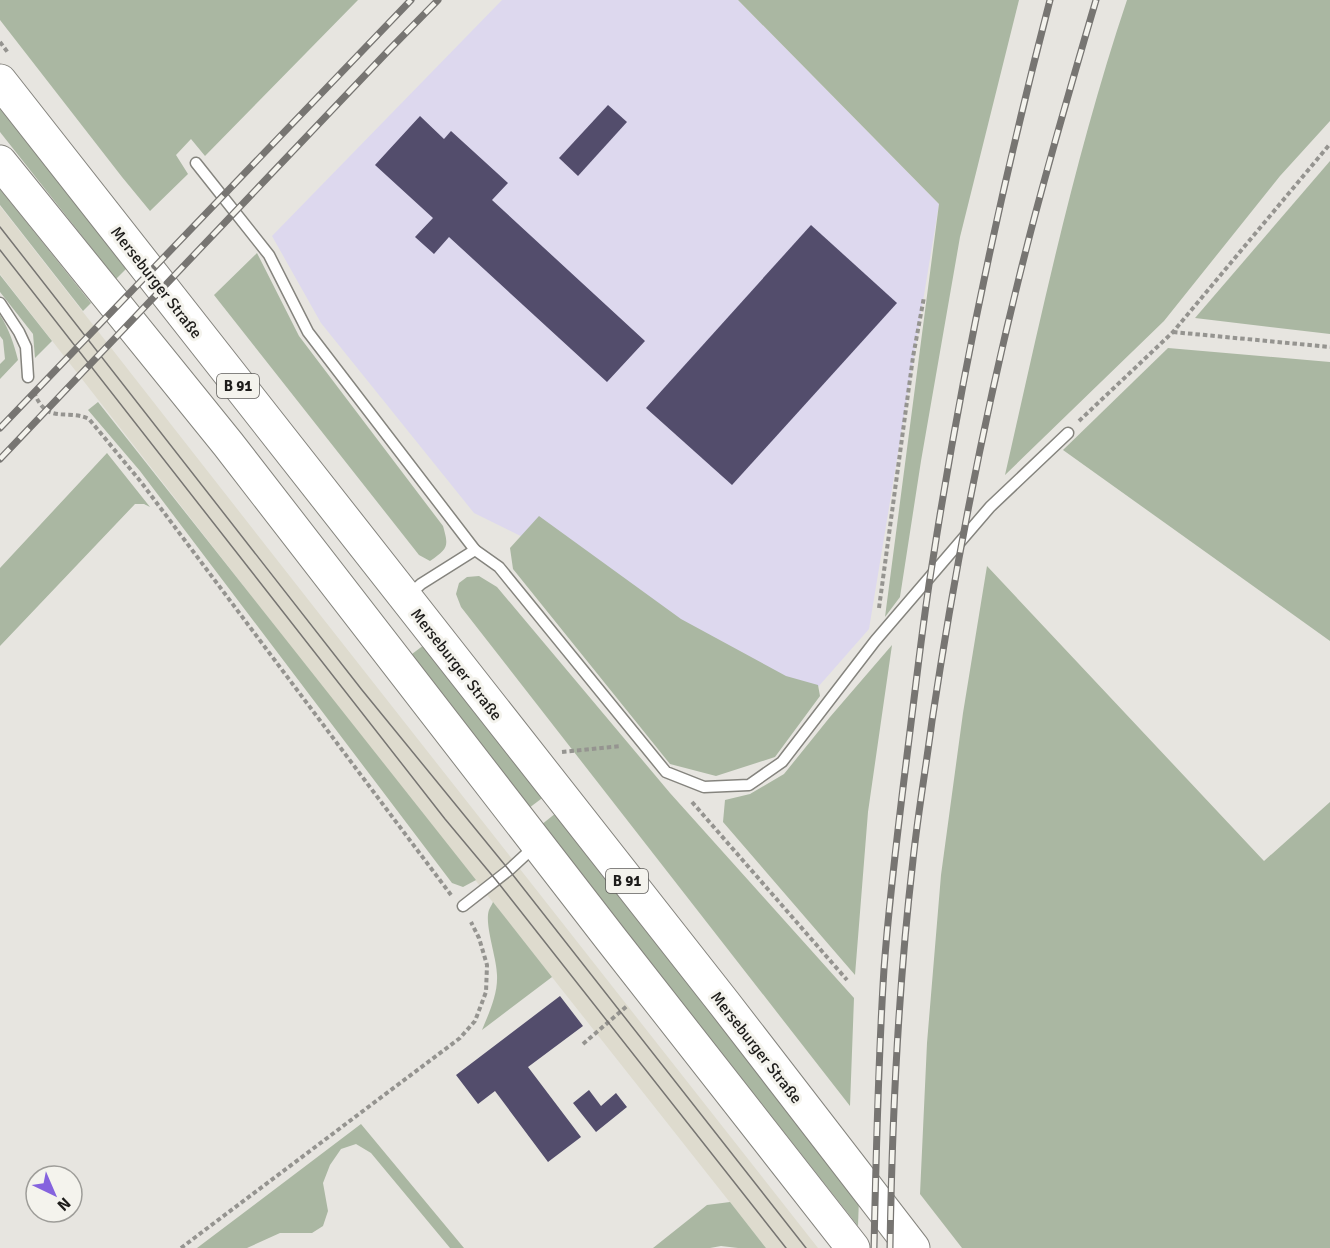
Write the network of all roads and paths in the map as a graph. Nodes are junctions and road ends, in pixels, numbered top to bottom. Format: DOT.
graph roads {
  1 [pos="0,81"];
  2 [pos="1330,144"];
  3 [pos="0,162"];
  4 [pos="196,163"];
  5 [pos="924,297"];
  6 [pos="0,303"];
  7 [pos="1173,332"];
  8 [pos="1330,347"];
  9 [pos="28,376"];
  10 [pos="1068,433"];
  11 [pos="475,550"];
  12 [pos="405,598"];
  13 [pos="875,641"];
  14 [pos="642,743"];
  15 [pos="556,753"];
  16 [pos="666,772"];
  17 [pos="537,844"];
  18 [pos="463,906"];
  19 [pos="848,980"];
  20 [pos="628,1005"];
  21 [pos="583,1044"];
  22 [pos="181,1248"];
  23 [pos="853,1248"];
  24 [pos="914,1248"];
  1 -- 12 [label="main road, Merseburger Straße / B 91"];
  2 -- 7 [label="path"];
  3 -- 17 [label="main road, B 91"];
  4 -- 11 [label="lane"];
  5 -- 13 [label="path"];
  6 -- 9 [label="lane"];
  7 -- 8 [label="path"];
  7 -- 10 [label="path"];
  9 -- 18 [label="path"];
  10 -- 13 [label="lane"];
  11 -- 12 [label="lane"];
  11 -- 14 [label="lane"];
  12 -- 24 [label="main road, Merseburger Straße / B 91"];
  13 -- 16 [label="lane"];
  14 -- 15 [label="path"];
  14 -- 16 [label="lane"];
  16 -- 19 [label="path"];
  17 -- 18 [label="lane"];
  17 -- 23 [label="main road, B 91"];
  18 -- 22 [label="path"];
  20 -- 21 [label="path"];
}
